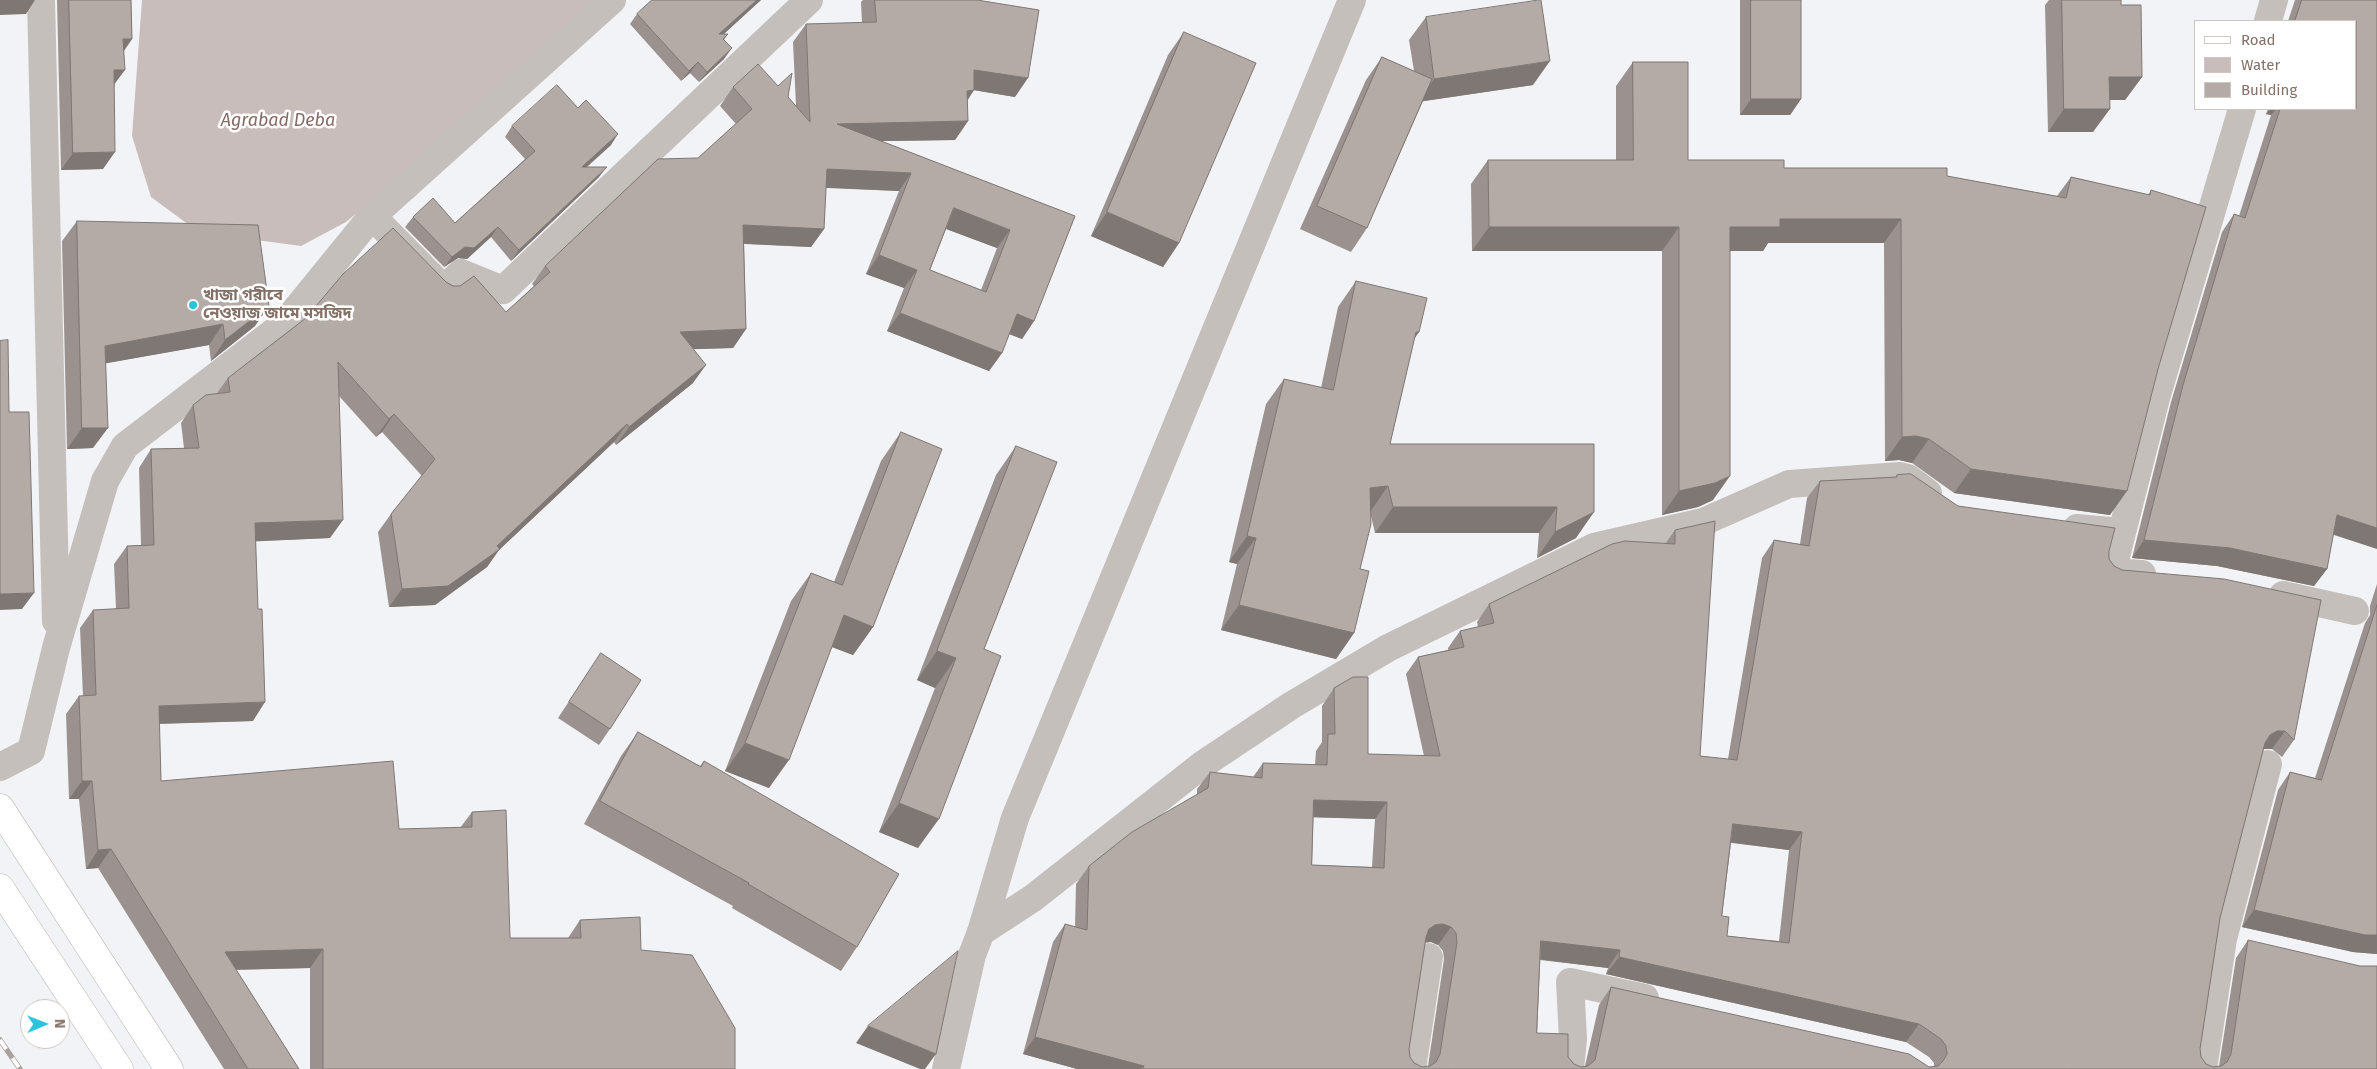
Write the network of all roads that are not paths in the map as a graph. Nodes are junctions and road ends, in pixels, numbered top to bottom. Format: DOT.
graph roads {
  1 [pos="42,0"];
  2 [pos="612,0"];
  3 [pos="809,0"];
  4 [pos="1352,0"];
  5 [pos="2274,0"];
  6 [pos="2268,20"];
  7 [pos="2242,110"];
  8 [pos="372,216"];
  9 [pos="1948,508"];
  10 [pos="2052,524"];
  11 [pos="2121,532"];
  12 [pos="2168,577"];
  13 [pos="2260,591"];
  14 [pos="2355,611"];
  15 [pos="56,648"];
  16 [pos="2268,764"];
  17 [pos="0,767"];
  18 [pos="0,808"];
  19 [pos="0,888"];
  20 [pos="981,932"];
  21 [pos="2223,939"];
  22 [pos="2251,945"];
  23 [pos="1429,957"];
  24 [pos="1666,1003"];
  25 [pos="119,1069"];
  26 [pos="170,1069"];
  27 [pos="946,1069"];
  28 [pos="1412,1069"];
  29 [pos="1570,1069"];
  30 [pos="2203,1069"];
  1 -- 15 [label="street"];
  2 -- 8 [label="street"];
  3 -- 8 [label="street"];
  4 -- 20 [label="street"];
  5 -- 6 [label="street"];
  7 -- 11 [label="street"];
  8 -- 15 [label="street"];
  9 -- 20 [label="street"];
  10 -- 11 [label="street"];
  11 -- 12 [label="street"];
  13 -- 14 [label="street"];
  15 -- 17 [label="street"];
  16 -- 21 [label="street"];
  18 -- 26 [label="main road"];
  19 -- 25 [label="main road"];
  20 -- 27 [label="street"];
  21 -- 22 [label="street"];
  21 -- 30 [label="street"];
  23 -- 28 [label="street"];
  24 -- 29 [label="street"];
}
